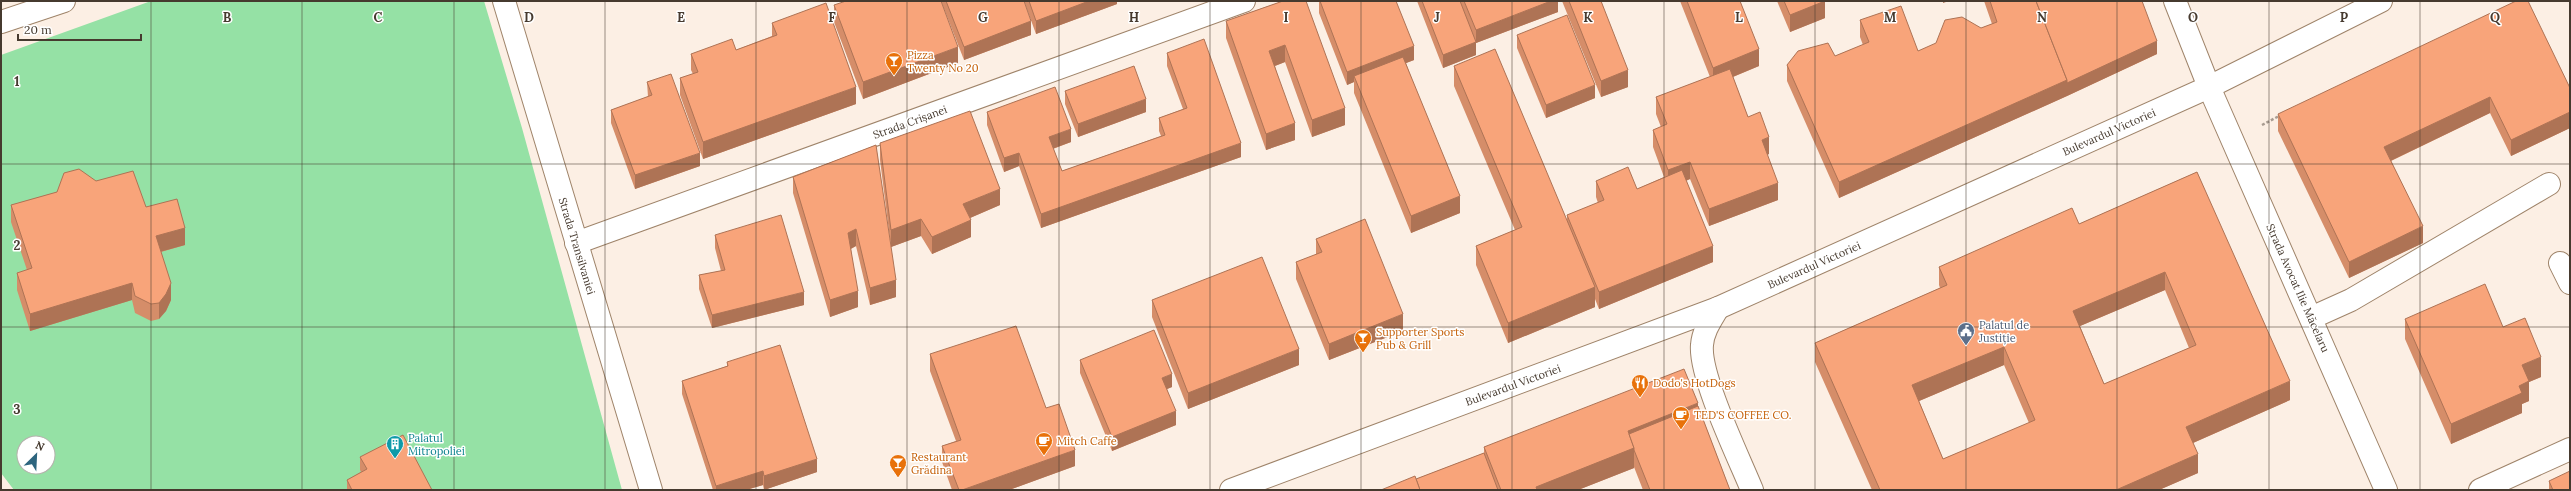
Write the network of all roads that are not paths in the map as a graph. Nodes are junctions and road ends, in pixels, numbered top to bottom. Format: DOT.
graph roads {
  1 [pos="64,1"];
  2 [pos="504,1"];
  3 [pos="1244,1"];
  4 [pos="2175,1"];
  5 [pos="2381,1"];
  6 [pos="1,22"];
  7 [pos="2209,87"];
  8 [pos="2549,184"];
  9 [pos="576,243"];
  10 [pos="2560,263"];
  11 [pos="2570,283"];
  12 [pos="1718,308"];
  13 [pos="2311,318"];
  14 [pos="2570,448"];
  15 [pos="651,490"];
  16 [pos="1231,490"];
  17 [pos="1752,490"];
  18 [pos="2386,490"];
  19 [pos="2480,490"];
  1 -- 6 [label="main road"];
  2 -- 9 [label="main road, Strada Transilvaniei"];
  3 -- 9 [label="main road, Strada Crișanei"];
  4 -- 7 [label="main road, Strada Avocat Ilie Măcelaru"];
  5 -- 7 [label="main road, Bulevardul Victoriei"];
  7 -- 12 [label="main road, Bulevardul Victoriei"];
  7 -- 13 [label="main road, Strada Avocat Ilie Măcelaru"];
  8 -- 13 [label="main road"];
  9 -- 15 [label="main road, Strada Transilvaniei"];
  10 -- 11 [label="main road"];
  12 -- 16 [label="main road, Bulevardul Victoriei"];
  12 -- 17 [label="main road"];
  13 -- 18 [label="main road, Strada Avocat Ilie Măcelaru"];
  14 -- 19 [label="main road"];
}
